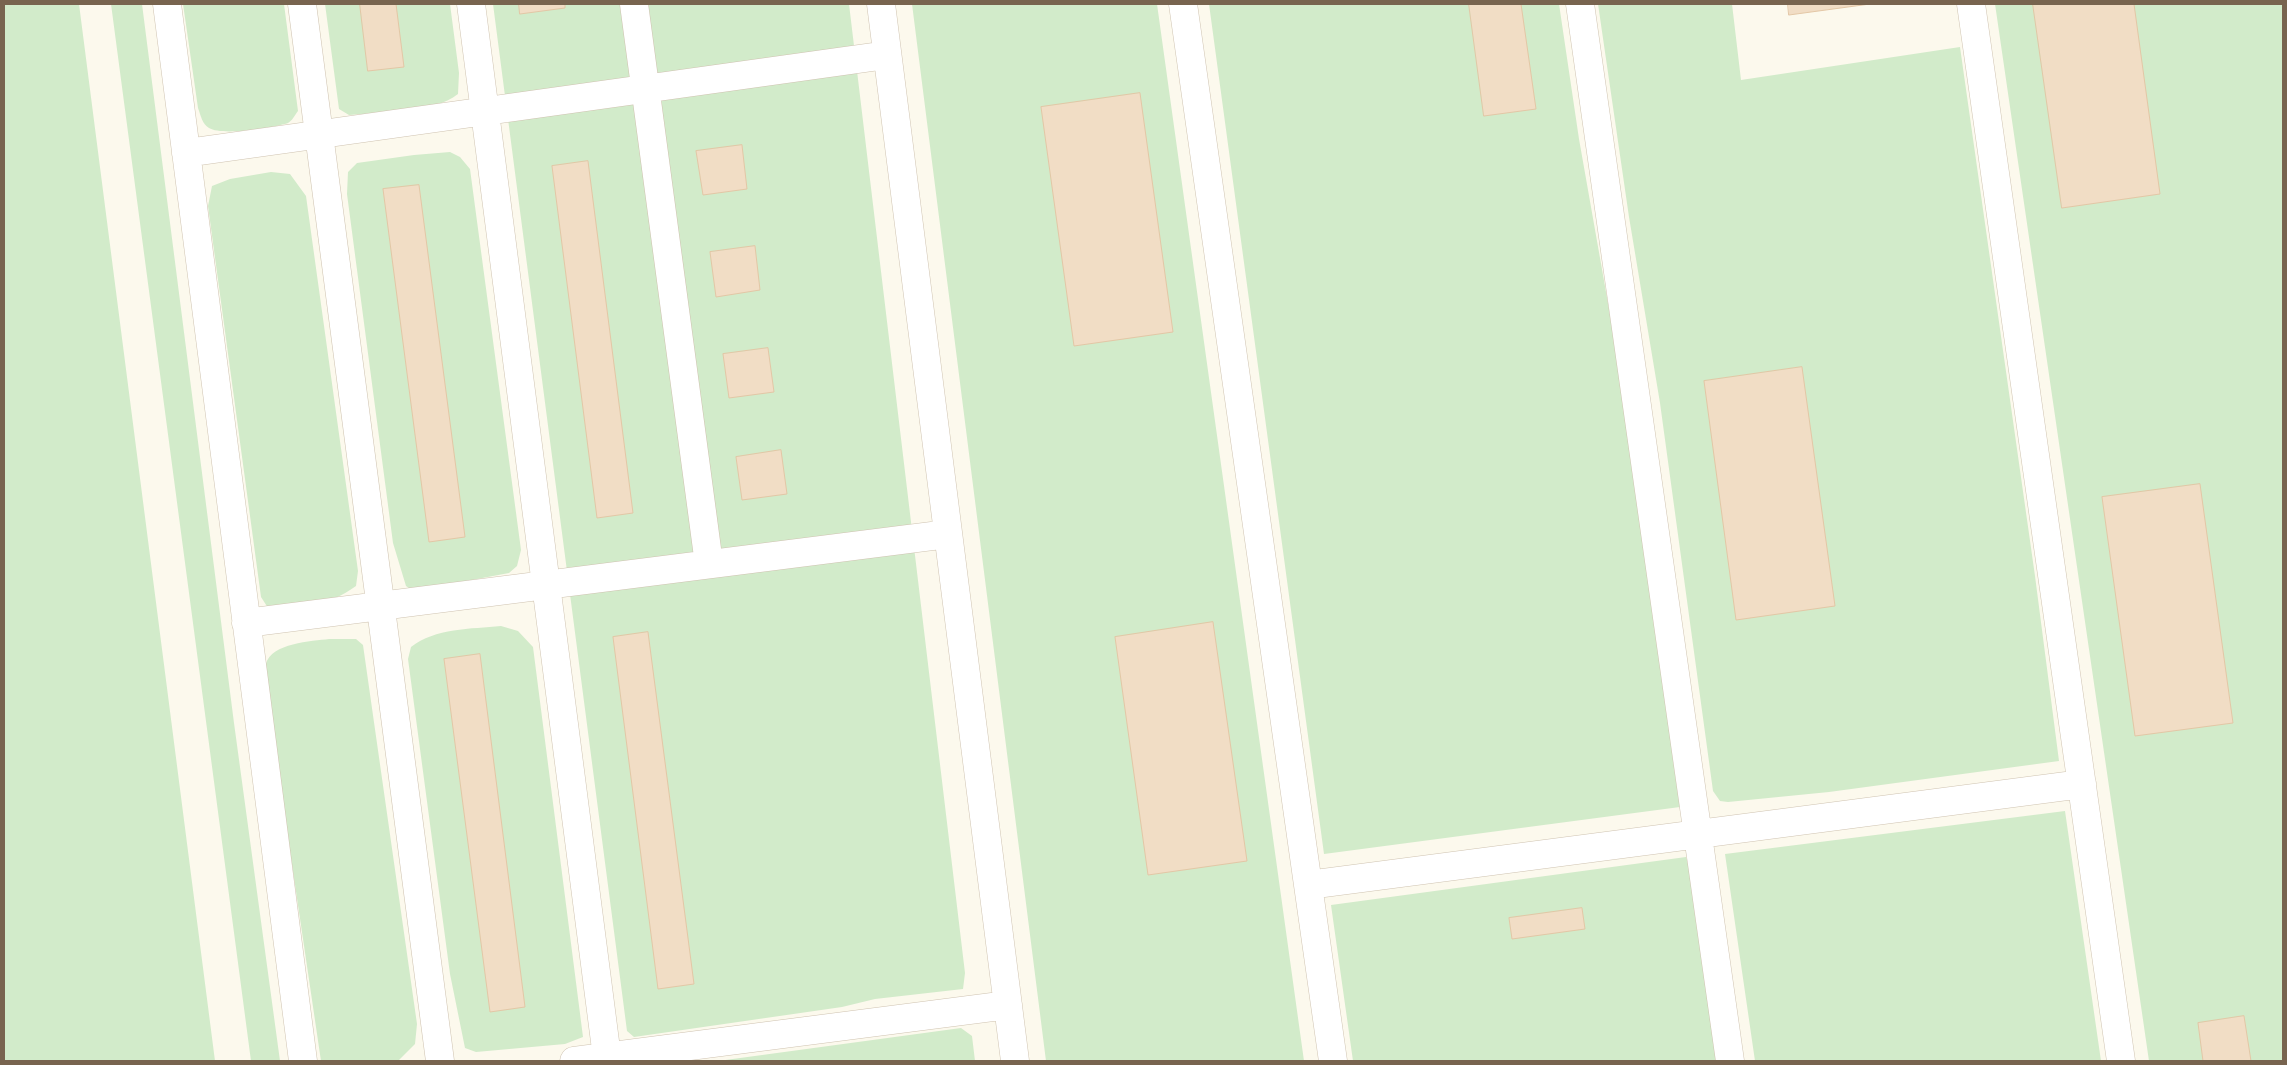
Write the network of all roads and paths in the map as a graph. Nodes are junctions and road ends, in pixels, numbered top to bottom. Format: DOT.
graph roads {
  1 [pos="167,4"];
  2 [pos="302,4"];
  3 [pos="471,4"];
  4 [pos="634,4"];
  5 [pos="881,4"];
  6 [pos="1183,4"];
  7 [pos="1580,4"];
  8 [pos="1971,4"];
  9 [pos="887,55"];
  10 [pos="645,88"];
  11 [pos="485,111"];
  12 [pos="319,134"];
  13 [pos="186,152"];
  14 [pos="948,534"];
  15 [pos="709,564"];
  16 [pos="546,585"];
  17 [pos="381,606"];
  18 [pos="246,624"];
  19 [pos="2082,784"];
  20 [pos="1698,834"];
  21 [pos="1308,885"];
  22 [pos="1008,1005"];
  23 [pos="607,1057"];
  24 [pos="303,1061"];
  25 [pos="440,1061"];
  26 [pos="574,1061"];
  27 [pos="1015,1061"];
  28 [pos="1333,1061"];
  29 [pos="1730,1061"];
  30 [pos="2121,1061"];
  1 -- 13 [label="lane"];
  2 -- 12 [label="lane"];
  3 -- 11 [label="lane"];
  4 -- 10 [label="lane"];
  5 -- 9 [label="lane"];
  6 -- 21 [label="lane"];
  7 -- 20 [label="lane"];
  8 -- 19 [label="lane"];
  9 -- 10 [label="lane"];
  9 -- 14 [label="lane"];
  10 -- 11 [label="lane"];
  10 -- 15 [label="lane"];
  11 -- 12 [label="lane"];
  11 -- 16 [label="lane"];
  12 -- 13 [label="lane"];
  12 -- 17 [label="lane"];
  13 -- 18 [label="lane"];
  14 -- 15 [label="lane"];
  14 -- 22 [label="lane"];
  15 -- 16 [label="lane"];
  16 -- 17 [label="lane"];
  16 -- 23 [label="lane"];
  17 -- 18 [label="lane"];
  17 -- 25 [label="lane"];
  18 -- 24 [label="lane"];
  19 -- 20 [label="lane"];
  19 -- 30 [label="lane"];
  20 -- 21 [label="lane"];
  20 -- 29 [label="lane"];
  21 -- 28 [label="lane"];
  22 -- 23 [label="lane"];
  22 -- 27 [label="lane"];
  23 -- 26 [label="lane"];
}
